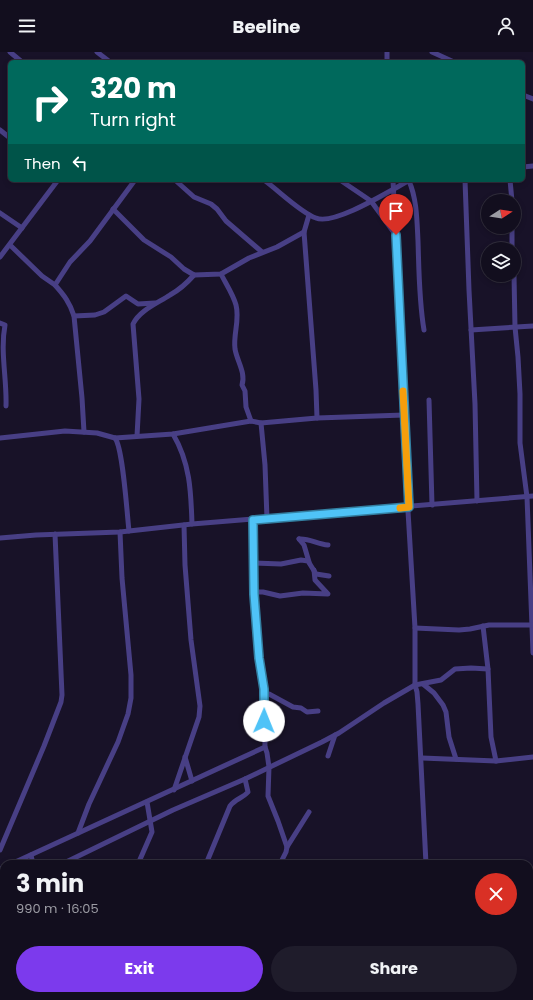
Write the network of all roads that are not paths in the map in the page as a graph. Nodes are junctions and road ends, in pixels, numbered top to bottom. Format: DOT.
graph roads {
  1 [pos="10,52"];
  2 [pos="97,52"];
  3 [pos="432,52"];
  4 [pos="20,60"];
  5 [pos="107,60"];
  6 [pos="450,60"];
  7 [pos="0,130"];
  8 [pos="8,136"];
  9 [pos="56,182"];
  10 [pos="133,182"];
  11 [pos="177,182"];
  12 [pos="267,182"];
  13 [pos="343,182"];
  14 [pos="393,182"];
  15 [pos="406,182"];
  16 [pos="411,182"];
  17 [pos="465,182"];
  18 [pos="510,182"];
  19 [pos="393,189"];
  20 [pos="511,194"];
  21 [pos="371,201"];
  22 [pos="113,209"];
  23 [pos="0,213"];
  24 [pos="309,215"];
  25 [pos="22,228"];
  26 [pos="304,232"];
  27 [pos="396,235"];
  28 [pos="10,245"];
  29 [pos="262,252"];
  30 [pos="0,257"];
  31 [pos="222,274"];
  32 [pos="194,276"];
  33 [pos="514,282"];
  34 [pos="55,285"];
  35 [pos="156,303"];
  36 [pos="74,316"];
  37 [pos="0,323"];
  38 [pos="533,326"];
  39 [pos="515,327"];
  40 [pos="424,330"];
  41 [pos="471,330"];
  42 [pos="429,400"];
  43 [pos="6,406"];
  44 [pos="404,415"];
  45 [pos="317,418"];
  46 [pos="251,421"];
  47 [pos="261,423"];
  48 [pos="84,432"];
  49 [pos="173,434"];
  50 [pos="138,436"];
  51 [pos="0,438"];
  52 [pos="118,439"];
  53 [pos="533,496"];
  54 [pos="527,497"];
  55 [pos="477,501"];
  56 [pos="432,505"];
  57 [pos="409,507"];
  58 [pos="267,519"];
  59 [pos="253,520"];
  60 [pos="192,524"];
  61 [pos="184,525"];
  62 [pos="129,531"];
  63 [pos="120,532"];
  64 [pos="55,534"];
  65 [pos="0,538"];
  66 [pos="328,545"];
  67 [pos="309,562"];
  68 [pos="254,563"];
  69 [pos="314,570"];
  70 [pos="329,576"];
  71 [pos="254,592"];
  72 [pos="490,625"];
  73 [pos="532,625"];
  74 [pos="483,626"];
  75 [pos="415,628"];
  76 [pos="484,634"];
  77 [pos="533,653"];
  78 [pos="488,669"];
  79 [pos="423,684"];
  80 [pos="415,685"];
  81 [pos="264,694"];
  82 [pos="318,711"];
  83 [pos="335,735"];
  84 [pos="265,747"];
  85 [pos="185,755"];
  86 [pos="328,756"];
  87 [pos="422,758"];
  88 [pos="533,758"];
  89 [pos="456,759"];
  90 [pos="496,761"];
  91 [pos="269,767"];
  92 [pos="246,779"];
  93 [pos="192,781"];
  94 [pos="174,790"];
  95 [pos="147,802"];
  96 [pos="309,812"];
  97 [pos="150,822"];
  98 [pos="78,833"];
  99 [pos="287,847"];
  100 [pos="0,850"];
  101 [pos="31,855"];
  102 [pos="20,860"];
  103 [pos="32,860"];
  104 [pos="70,860"];
  105 [pos="140,860"];
  106 [pos="208,860"];
  107 [pos="282,860"];
  108 [pos="426,860"];
  1 -- 4 [label="street"];
  2 -- 5 [label="street"];
  3 -- 6 [label="street"];
  7 -- 8 [label="street"];
  9 -- 25 [label="street"];
  10 -- 22 [label="street"];
  11 -- 29 [label="street"];
  12 -- 24 [label="street"];
  13 -- 21 [label="street"];
  14 -- 19 [label="street"];
  15 -- 19 [label="street"];
  16 -- 40 [label="street"];
  17 -- 41 [label="street"];
  18 -- 20 [label="street"];
  19 -- 21 [label="street"];
  19 -- 27 [label="street"];
  21 -- 24 [label="street"];
  21 -- 27 [label="street"];
  22 -- 32 [label="street"];
  22 -- 34 [label="street"];
  23 -- 25 [label="street"];
  24 -- 26 [label="street"];
  25 -- 28 [label="street"];
  26 -- 29 [label="street"];
  26 -- 45 [label="street"];
  27 -- 44 [label="street"];
  28 -- 30 [label="street"];
  28 -- 34 [label="street"];
  29 -- 31 [label="street"];
  31 -- 32 [label="street"];
  31 -- 46 [label="street"];
  32 -- 35 [label="street"];
  33 -- 39 [label="street"];
  34 -- 36 [label="street"];
  35 -- 36 [label="street"];
  35 -- 50 [label="street"];
  36 -- 48 [label="street"];
  37 -- 43 [label="street"];
  38 -- 39 [label="street"];
  39 -- 41 [label="street"];
  39 -- 54 [label="street"];
  41 -- 55 [label="street"];
  42 -- 56 [label="street"];
  44 -- 45 [label="street"];
  44 -- 57 [label="street"];
  45 -- 47 [label="street"];
  46 -- 47 [label="street"];
  46 -- 49 [label="street"];
  47 -- 58 [label="street"];
  48 -- 51 [label="street"];
  48 -- 52 [label="street"];
  49 -- 50 [label="street"];
  49 -- 60 [label="street"];
  50 -- 52 [label="street"];
  52 -- 62 [label="street"];
  53 -- 54 [label="street"];
  54 -- 55 [label="street"];
  54 -- 73 [label="street"];
  55 -- 56 [label="street"];
  56 -- 57 [label="street"];
  57 -- 58 [label="street"];
  57 -- 75 [label="street"];
  58 -- 59 [label="street"];
  59 -- 60 [label="street"];
  59 -- 68 [label="street"];
  60 -- 61 [label="street"];
  61 -- 62 [label="street"];
  61 -- 85 [label="street"];
  62 -- 63 [label="street"];
  63 -- 64 [label="street"];
  63 -- 98 [label="street"];
  64 -- 65 [label="street"];
  64 -- 100 [label="street"];
  66 -- 67 [label="street"];
  67 -- 68 [label="street"];
  67 -- 69 [label="street"];
  68 -- 71 [label="street"];
  69 -- 70 [label="street"];
  69 -- 71 [label="street"];
  71 -- 81 [label="street"];
  72 -- 73 [label="street"];
  72 -- 74 [label="street"];
  72 -- 76 [label="street"];
  73 -- 77 [label="street"];
  74 -- 75 [label="street"];
  74 -- 76 [label="street"];
  75 -- 80 [label="street"];
  76 -- 78 [label="street"];
  78 -- 79 [label="street"];
  78 -- 90 [label="street"];
  79 -- 80 [label="street"];
  79 -- 89 [label="street"];
  80 -- 83 [label="street"];
  80 -- 87 [label="street"];
  81 -- 82 [label="street"];
  81 -- 84 [label="street"];
  83 -- 86 [label="street"];
  83 -- 91 [label="street"];
  84 -- 91 [label="street"];
  84 -- 93 [label="street"];
  85 -- 93 [label="street"];
  85 -- 94 [label="street"];
  87 -- 89 [label="street"];
  87 -- 108 [label="street"];
  88 -- 90 [label="street"];
  89 -- 90 [label="street"];
  91 -- 92 [label="street"];
  91 -- 99 [label="street"];
  92 -- 97 [label="street"];
  92 -- 106 [label="street"];
  93 -- 94 [label="street"];
  94 -- 95 [label="street"];
  95 -- 97 [label="street"];
  95 -- 98 [label="street"];
  96 -- 99 [label="street"];
  97 -- 104 [label="street"];
  97 -- 105 [label="street"];
  98 -- 101 [label="street"];
  99 -- 107 [label="street"];
  101 -- 102 [label="street"];
  101 -- 103 [label="street"];
}
